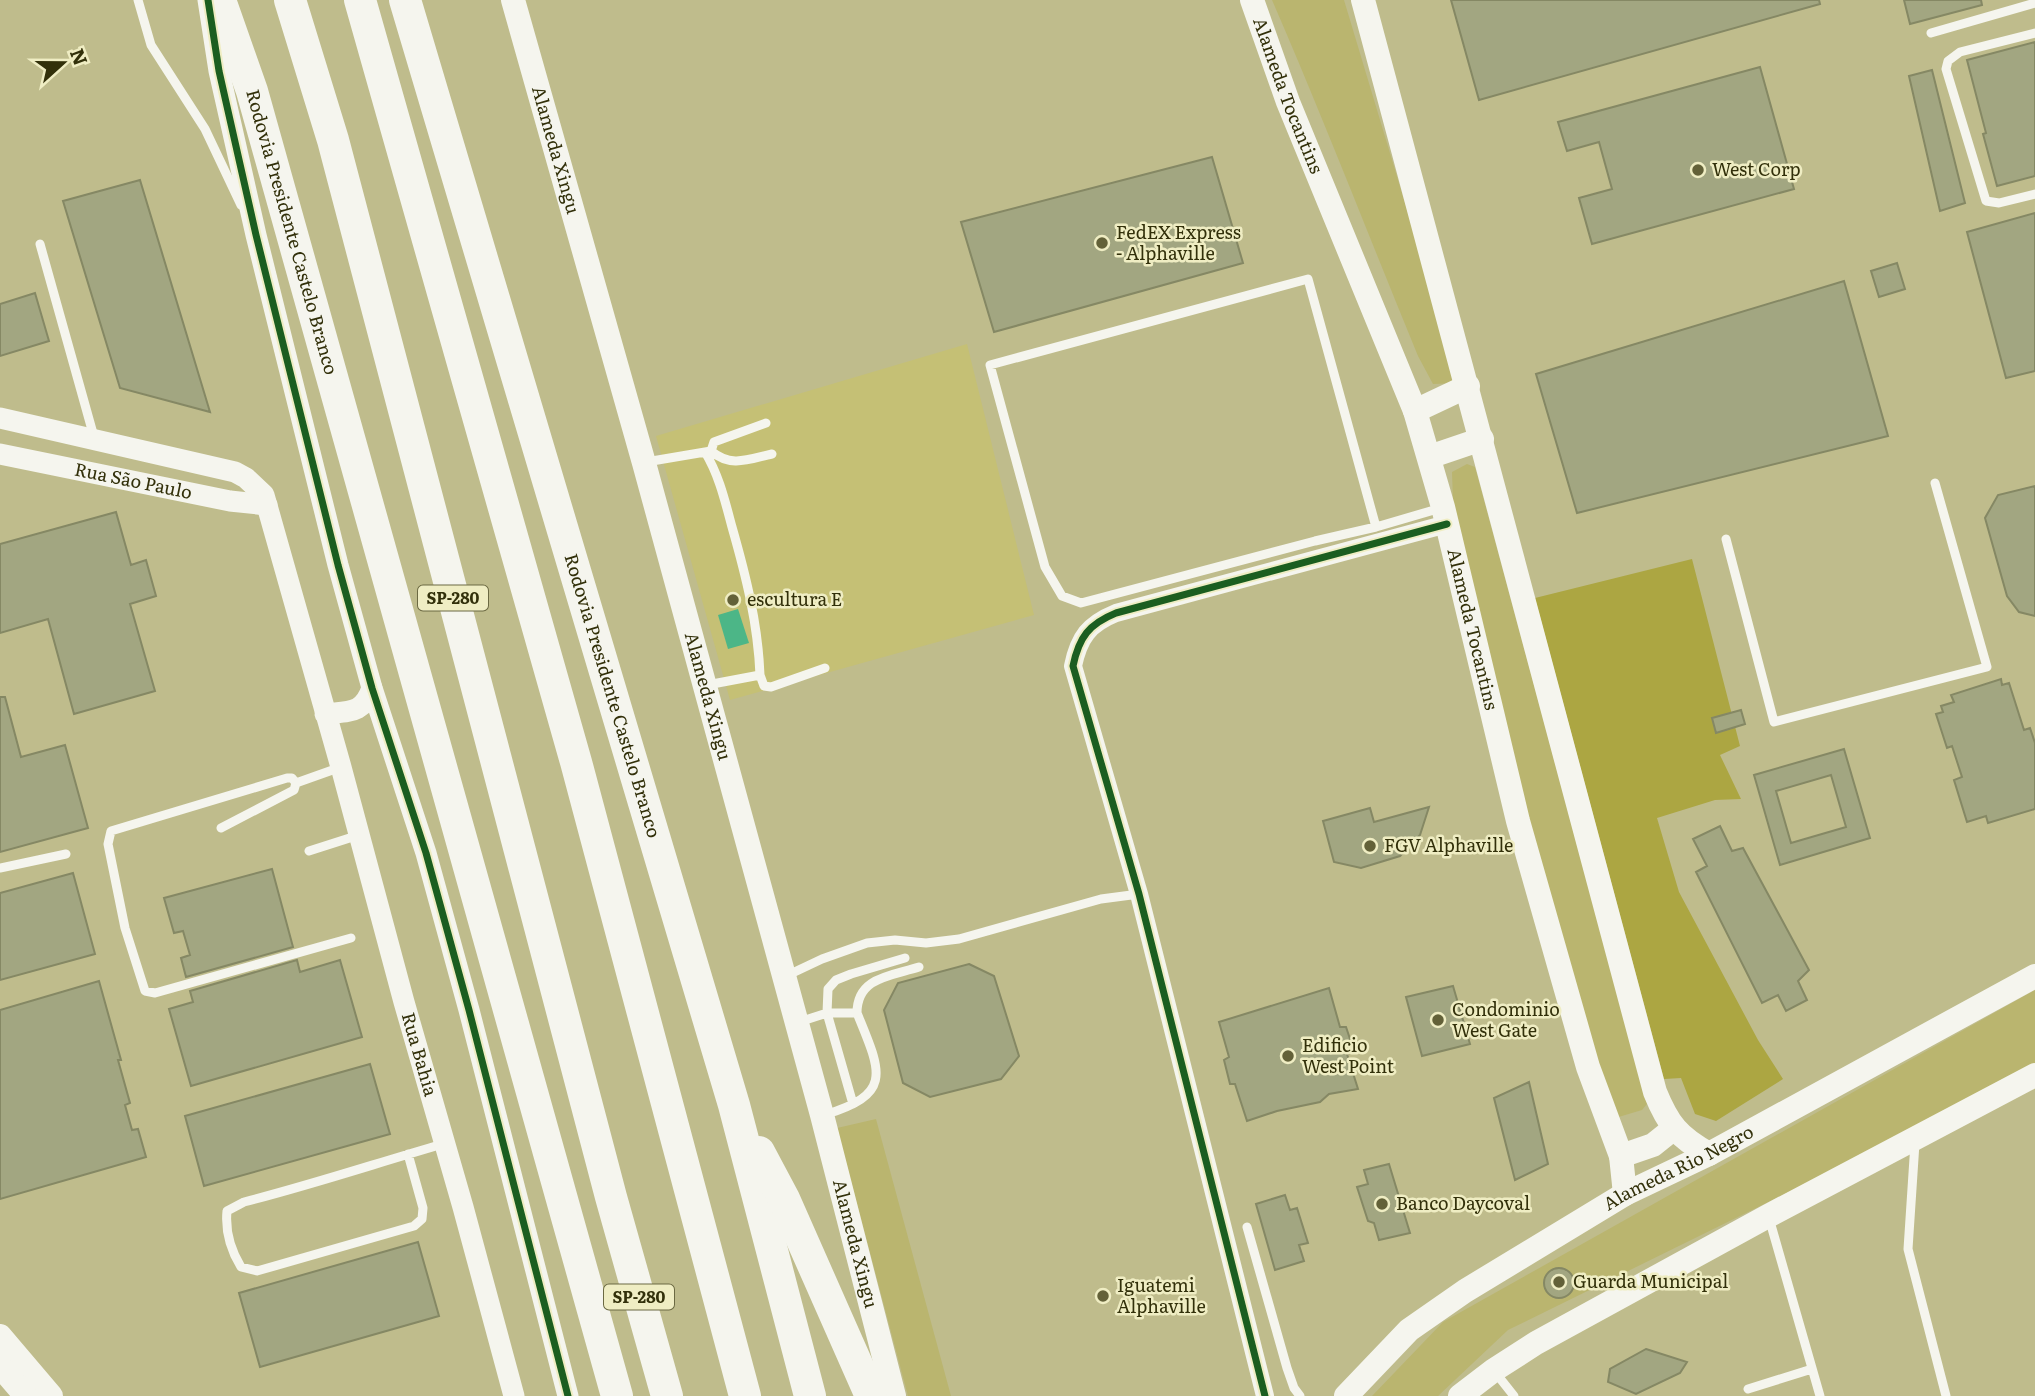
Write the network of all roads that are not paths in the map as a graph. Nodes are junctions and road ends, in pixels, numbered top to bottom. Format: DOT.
graph roads {
  1 [pos="138,0"];
  2 [pos="208,0"];
  3 [pos="220,0"];
  4 [pos="290,0"];
  5 [pos="360,0"];
  6 [pos="405,0"];
  7 [pos="513,0"];
  8 [pos="1252,0"];
  9 [pos="1363,0"];
  10 [pos="2035,3"];
  11 [pos="1931,33"];
  12 [pos="2035,33"];
  13 [pos="2035,194"];
  14 [pos="256,235"];
  15 [pos="40,244"];
  16 [pos="1468,386"];
  17 [pos="1415,411"];
  18 [pos="0,418"];
  19 [pos="766,422"];
  20 [pos="94,439"];
  21 [pos="1482,439"];
  22 [pos="708,452"];
  23 [pos="0,454"];
  24 [pos="772,454"];
  25 [pos="1429,457"];
  26 [pos="644,463"];
  27 [pos="205,465"];
  28 [pos="235,472"];
  29 [pos="1935,484"];
  30 [pos="230,501"];
  31 [pos="267,505"];
  32 [pos="1445,516"];
  33 [pos="1377,527"];
  34 [pos="1726,539"];
  35 [pos="825,668"];
  36 [pos="760,675"];
  37 [pos="705,685"];
  38 [pos="372,688"];
  39 [pos="325,714"];
  40 [pos="341,767"];
  41 [pos="296,783"];
  42 [pos="220,828"];
  43 [pos="359,835"];
  44 [pos="309,851"];
  45 [pos="66,854"];
  46 [pos="0,868"];
  47 [pos="1139,894"];
  48 [pos="351,939"];
  49 [pos="905,958"];
  50 [pos="919,967"];
  51 [pos="2035,976"];
  52 [pos="784,977"];
  53 [pos="827,1013"];
  54 [pos="857,1013"];
  55 [pos="797,1023"];
  56 [pos="2035,1075"];
  57 [pos="853,1104"];
  58 [pos="734,1105"];
  59 [pos="822,1115"];
  60 [pos="1673,1129"];
  61 [pos="1915,1138"];
  62 [pos="445,1143"];
  63 [pos="408,1154"];
  64 [pos="1709,1154"];
  65 [pos="1621,1156"];
  66 [pos="1625,1194"];
  67 [pos="1768,1216"];
  68 [pos="1247,1227"];
  69 [pos="0,1336"];
  70 [pos="0,1366"];
  71 [pos="1812,1369"];
  72 [pos="1494,1370"];
  73 [pos="1748,1389"];
  74 [pos="26,1396"];
  75 [pos="51,1396"];
  76 [pos="514,1396"];
  77 [pos="568,1396"];
  78 [pos="617,1396"];
  79 [pos="667,1396"];
  80 [pos="746,1396"];
  81 [pos="810,1396"];
  82 [pos="872,1396"];
  83 [pos="894,1396"];
  84 [pos="1265,1396"];
  85 [pos="1300,1396"];
  86 [pos="1346,1396"];
  87 [pos="1460,1396"];
  88 [pos="1514,1396"];
  89 [pos="1820,1396"];
  90 [pos="1946,1396"];
  1 -- 14 [label="lane"];
  2 -- 14 [label="street"];
  3 -- 78 [label="highway, Rodovia Presidente Castelo Branco"];
  4 -- 79 [label="highway, SP-280"];
  5 -- 80 [label="highway"];
  6 -- 58 [label="highway, Rodovia Presidente Castelo Branco"];
  7 -- 26 [label="main road, Alameda Xingu"];
  8 -- 17 [label="main road, Alameda Tocantins"];
  9 -- 16 [label="main road"];
  10 -- 11 [label="lane"];
  12 -- 13 [label="lane"];
  14 -- 38 [label="street"];
  15 -- 20 [label="lane"];
  16 -- 17 [label="main road"];
  16 -- 21 [label="main road"];
  17 -- 25 [label="main road, Alameda Tocantins"];
  18 -- 20 [label="street, Rua São Paulo"];
  19 -- 22 [label="lane"];
  20 -- 27 [label="street, Rua São Paulo"];
  21 -- 25 [label="main road"];
  21 -- 60 [label="main road"];
  22 -- 24 [label="lane"];
  22 -- 26 [label="lane"];
  22 -- 36 [label="lane"];
  23 -- 30 [label="street, Rua São Paulo"];
  25 -- 32 [label="main road, Alameda Tocantins"];
  26 -- 37 [label="main road, Alameda Xingu"];
  27 -- 28 [label="street, Rua Bahia"];
  28 -- 30 [label="street"];
  28 -- 31 [label="street, Rua Bahia"];
  29 -- 34 [label="lane"];
  30 -- 31 [label="street, Rua São Paulo"];
  31 -- 39 [label="street, Rua Bahia"];
  32 -- 33 [label="lane"];
  32 -- 47 [label="street"];
  32 -- 65 [label="main road, Alameda Tocantins"];
  33 -- 33 [label="lane"];
  35 -- 36 [label="lane"];
  36 -- 37 [label="lane"];
  37 -- 52 [label="main road, Alameda Xingu"];
  38 -- 39 [label="street"];
  38 -- 77 [label="street"];
  39 -- 40 [label="street, Rua Bahia"];
  40 -- 41 [label="lane"];
  40 -- 43 [label="street, Rua Bahia"];
  41 -- 42 [label="lane"];
  41 -- 48 [label="lane"];
  43 -- 44 [label="lane"];
  43 -- 62 [label="street, Rua Bahia"];
  45 -- 46 [label="lane"];
  47 -- 52 [label="lane"];
  47 -- 84 [label="street"];
  49 -- 53 [label="lane"];
  50 -- 54 [label="lane"];
  51 -- 64 [label="main road, Alameda Rio Negro"];
  52 -- 55 [label="main road, Alameda Xingu"];
  53 -- 54 [label="lane"];
  53 -- 55 [label="lane"];
  53 -- 57 [label="lane"];
  54 -- 57 [label="lane"];
  55 -- 59 [label="main road, Alameda Xingu"];
  56 -- 61 [label="main road"];
  57 -- 59 [label="lane"];
  58 -- 81 [label="highway, Rodovia Presidente Castelo Branco"];
  58 -- 82 [label="highway"];
  59 -- 83 [label="main road, Alameda Xingu"];
  60 -- 64 [label="main road"];
  60 -- 65 [label="main road"];
  61 -- 67 [label="main road"];
  61 -- 90 [label="lane"];
  62 -- 63 [label="lane"];
  62 -- 76 [label="street, Rua Bahia"];
  63 -- 63 [label="lane"];
  64 -- 66 [label="main road, Alameda Rio Negro"];
  65 -- 66 [label="main road, Alameda Tocantins"];
  66 -- 86 [label="main road, Alameda Rio Negro"];
  67 -- 71 [label="lane"];
  67 -- 72 [label="main road"];
  68 -- 85 [label="lane"];
  69 -- 75 [label="main road"];
  70 -- 74 [label="main road"];
  71 -- 73 [label="lane"];
  71 -- 89 [label="lane"];
  72 -- 87 [label="main road"];
  72 -- 88 [label="lane"];
}
